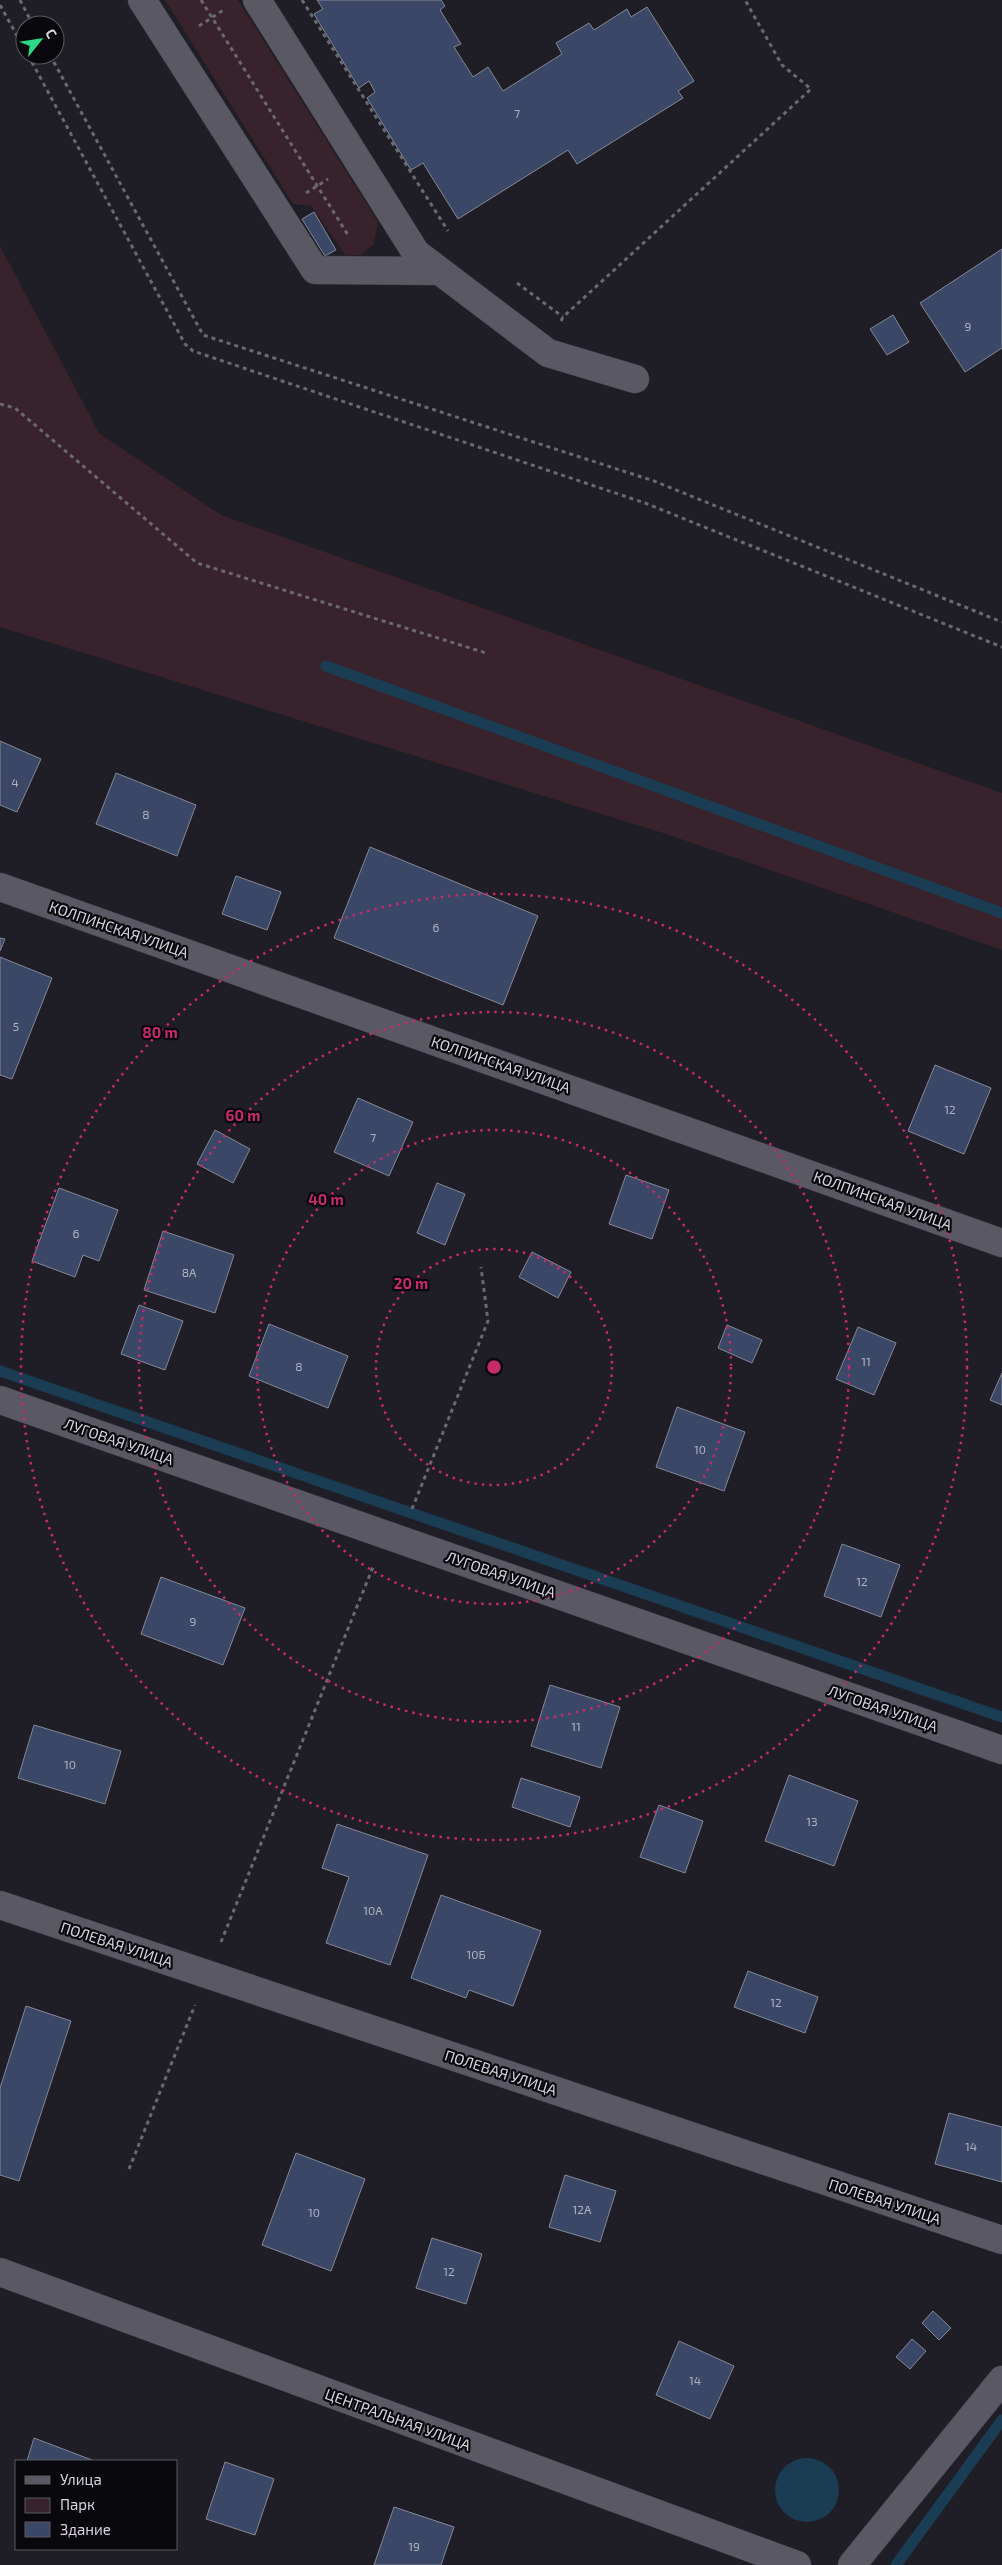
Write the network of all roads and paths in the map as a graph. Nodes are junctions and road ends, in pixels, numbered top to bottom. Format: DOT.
graph roads {
  1 [pos="20,0"];
  2 [pos="142,0"];
  3 [pos="201,0"];
  4 [pos="302,0"];
  5 [pos="745,0"];
  6 [pos="244,2"];
  7 [pos="0,5"];
  8 [pos="28,15"];
  9 [pos="212,17"];
  10 [pos="193,30"];
  11 [pos="15,32"];
  12 [pos="33,65"];
  13 [pos="55,65"];
  14 [pos="331,177"];
  15 [pos="318,186"];
  16 [pos="298,197"];
  17 [pos="455,236"];
  18 [pos="351,239"];
  19 [pos="437,271"];
  20 [pos="509,277"];
  21 [pos="635,379"];
  22 [pos="0,404"];
  23 [pos="1002,622"];
  24 [pos="1002,647"];
  25 [pos="486,653"];
  26 [pos="0,887"];
  27 [pos="1002,1242"];
  28 [pos="481,1267"];
  29 [pos="0,1400"];
  30 [pos="414,1502"];
  31 [pos="386,1534"];
  32 [pos="1002,1750"];
  33 [pos="0,1905"];
  34 [pos="208,1975"];
  35 [pos="129,2169"];
  36 [pos="1002,2240"];
  37 [pos="0,2272"];
  38 [pos="1002,2380"];
  39 [pos="797,2565"];
  40 [pos="852,2565"];
  1 -- 8 [label="path"];
  2 -- 19 [label="street"];
  3 -- 9 [label="path"];
  4 -- 17 [label="path"];
  5 -- 20 [label="path"];
  6 -- 9 [label="path"];
  6 -- 19 [label="street"];
  7 -- 11 [label="path"];
  9 -- 10 [label="path"];
  9 -- 15 [label="path"];
  12 -- 24 [label="path"];
  13 -- 23 [label="path"];
  14 -- 15 [label="path"];
  15 -- 16 [label="path"];
  15 -- 18 [label="path"];
  19 -- 21 [label="street"];
  22 -- 25 [label="path"];
  26 -- 27 [label="street, КОЛПИНСКАЯ УЛИЦА"];
  28 -- 30 [label="path"];
  29 -- 31 [label="street, ЛУГОВАЯ УЛИЦА"];
  31 -- 32 [label="street, ЛУГОВАЯ УЛИЦА"];
  31 -- 34 [label="path"];
  33 -- 34 [label="street, ПОЛЕВАЯ УЛИЦА"];
  34 -- 35 [label="path"];
  34 -- 36 [label="street, ПОЛЕВАЯ УЛИЦА"];
  37 -- 39 [label="street, ЦЕНТРАЛЬНАЯ УЛИЦА"];
  38 -- 40 [label="street"];
}
